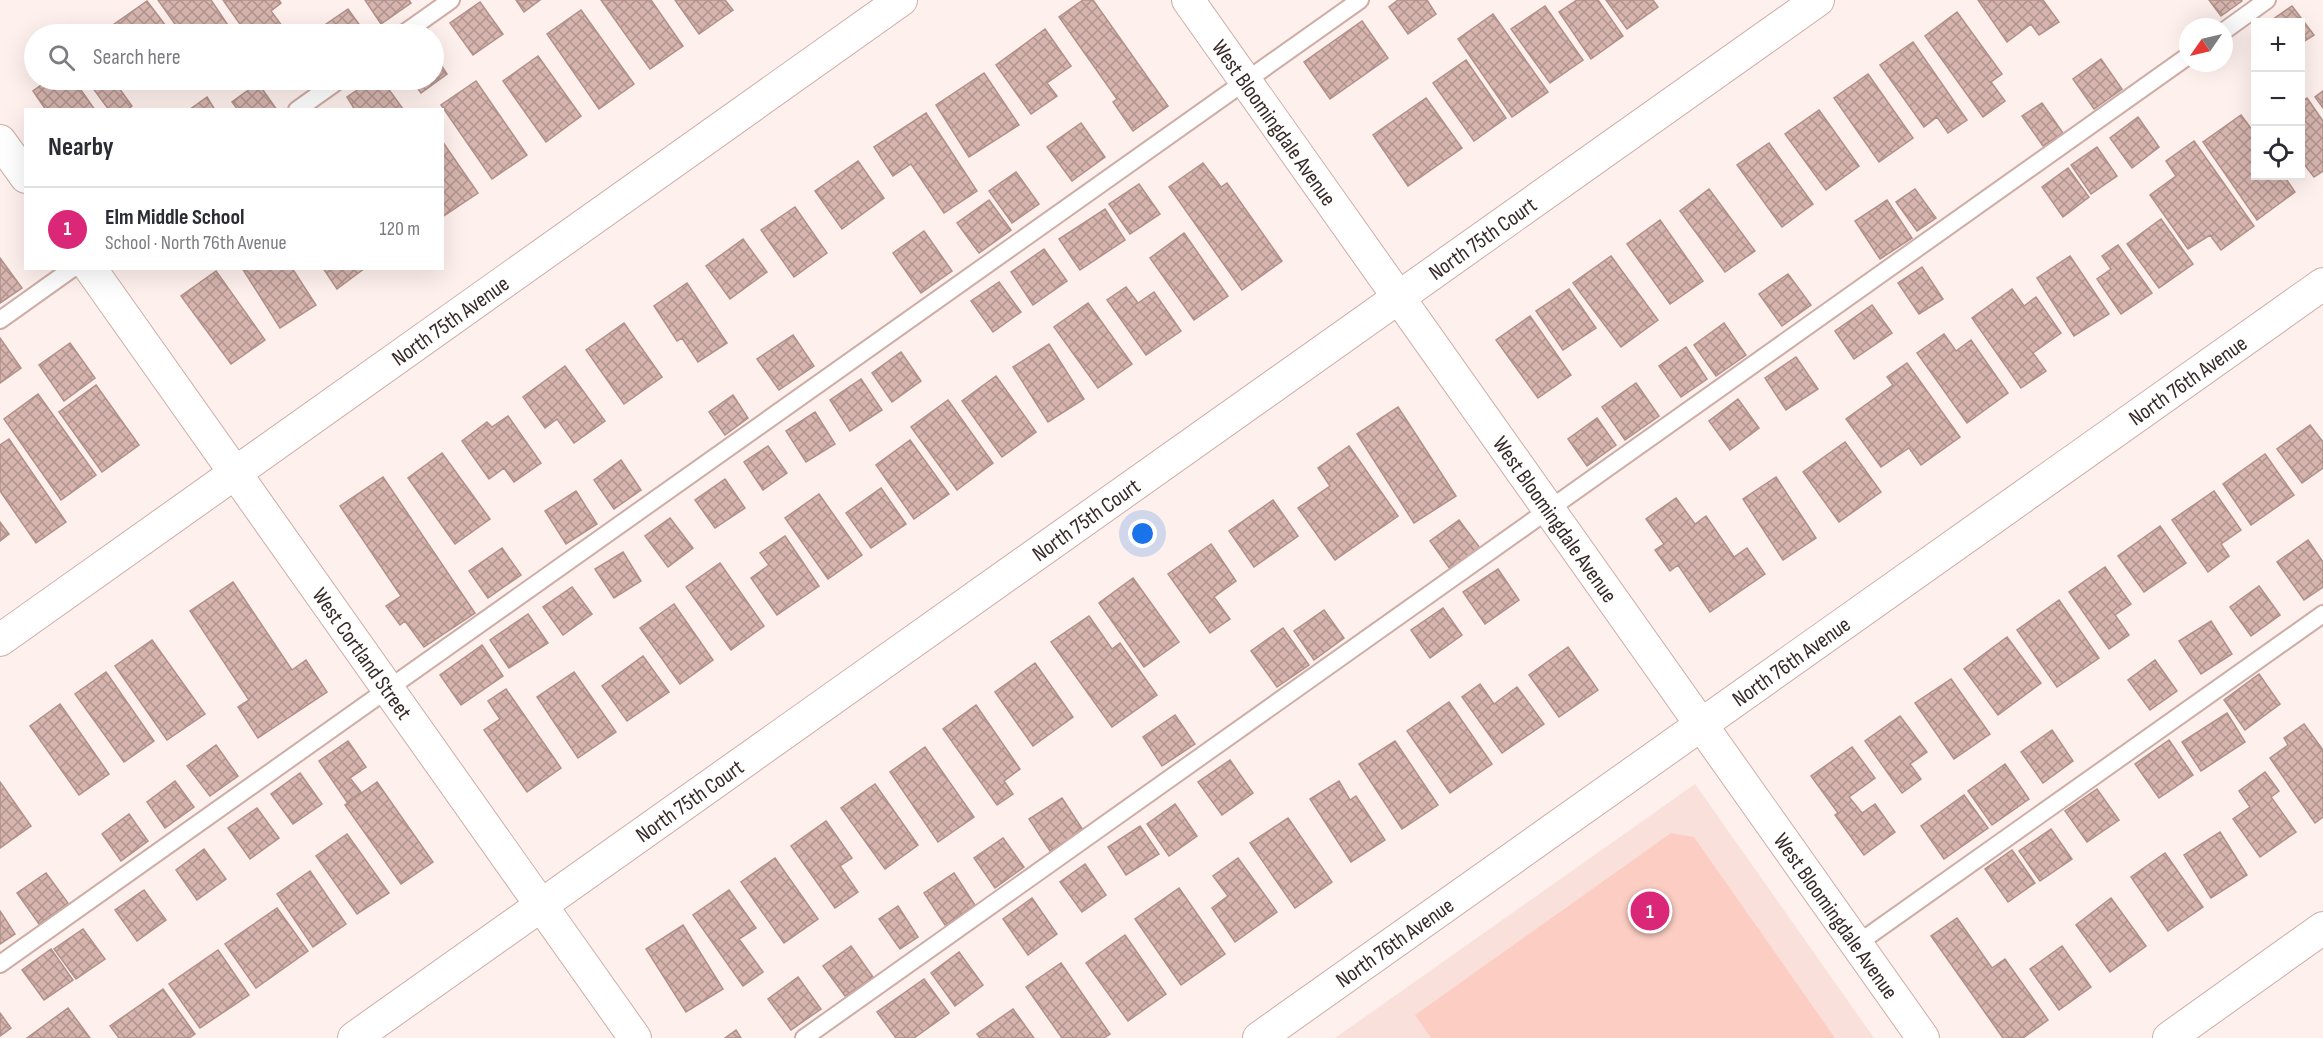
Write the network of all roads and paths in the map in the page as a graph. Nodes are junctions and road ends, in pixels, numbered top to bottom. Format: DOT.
graph roads {
  1 [pos="451,0"];
  2 [pos="900,0"];
  3 [pos="1188,0"];
  4 [pos="1360,0"];
  5 [pos="1818,0"];
  6 [pos="2267,0"];
  7 [pos="417,24"];
  8 [pos="2233,25"];
  9 [pos="2179,62"];
  10 [pos="1246,81"];
  11 [pos="325,90"];
  12 [pos="300,108"];
  13 [pos="0,141"];
  14 [pos="24,174"];
  15 [pos="70,270"];
  16 [pos="91,270"];
  17 [pos="2323,284"];
  18 [pos="1399,297"];
  19 [pos="0,321"];
  20 [pos="234,472"];
  21 [pos="1549,509"];
  22 [pos="2323,614"];
  23 [pos="0,640"];
  24 [pos="388,689"];
  25 [pos="1701,724"];
  26 [pos="541,905"];
  27 [pos="2323,928"];
  28 [pos="1857,944"];
  29 [pos="0,964"];
  30 [pos="354,1038"];
  31 [pos="635,1038"];
  32 [pos="804,1038"];
  33 [pos="1259,1038"];
  34 [pos="1923,1038"];
  35 [pos="2169,1038"];
  1 -- 7 [label="lane"];
  2 -- 20 [label="street, North 75th Avenue"];
  3 -- 10 [label="street, West Bloomingdale Avenue"];
  4 -- 10 [label="lane"];
  5 -- 18 [label="street, North 75th Court"];
  6 -- 8 [label="lane"];
  9 -- 21 [label="lane"];
  10 -- 18 [label="street, West Bloomingdale Avenue"];
  10 -- 24 [label="lane"];
  11 -- 12 [label="lane"];
  13 -- 14 [label="street"];
  15 -- 19 [label="lane"];
  16 -- 20 [label="street, West Cortland Street"];
  17 -- 25 [label="street, North 76th Avenue"];
  18 -- 21 [label="street, West Bloomingdale Avenue"];
  18 -- 26 [label="street, North 75th Court"];
  20 -- 23 [label="street, North 75th Avenue"];
  20 -- 24 [label="street, West Cortland Street"];
  21 -- 25 [label="street, West Bloomingdale Avenue"];
  21 -- 32 [label="lane"];
  22 -- 28 [label="lane"];
  24 -- 26 [label="street, West Cortland Street"];
  24 -- 29 [label="lane"];
  25 -- 28 [label="street, West Bloomingdale Avenue"];
  25 -- 33 [label="street, North 76th Avenue"];
  26 -- 30 [label="street, North 75th Court"];
  26 -- 31 [label="street, West Cortland Street"];
  27 -- 35 [label="street"];
  28 -- 34 [label="street, West Bloomingdale Avenue"];
}
